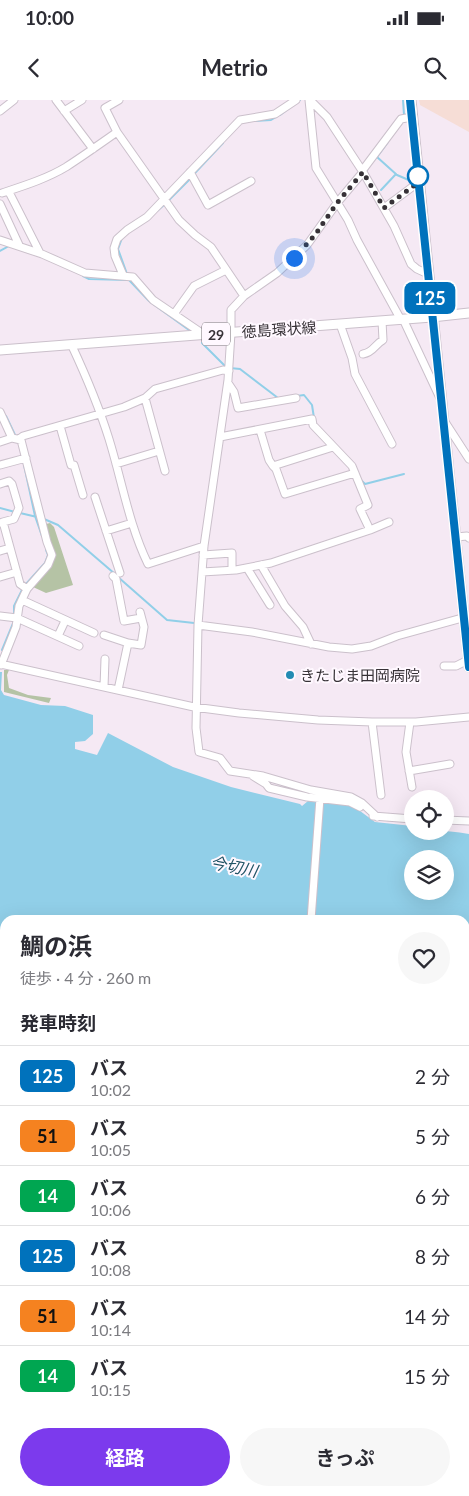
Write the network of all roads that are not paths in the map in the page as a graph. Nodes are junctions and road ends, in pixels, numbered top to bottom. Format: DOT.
graph roads {
  1 [pos="14,100"];
  2 [pos="56,100"];
  3 [pos="82,100"];
  4 [pos="119,100"];
  5 [pos="296,100"];
  6 [pos="310,100"];
  7 [pos="410,100"];
  8 [pos="0,111"];
  9 [pos="64,111"];
  10 [pos="412,117"];
  11 [pos="117,132"];
  12 [pos="93,149"];
  13 [pos="190,172"];
  14 [pos="362,172"];
  15 [pos="251,181"];
  16 [pos="419,182"];
  17 [pos="4,191"];
  18 [pos="164,199"];
  19 [pos="0,203"];
  20 [pos="337,203"];
  21 [pos="384,208"];
  22 [pos="0,240"];
  23 [pos="19,246"];
  24 [pos="40,253"];
  25 [pos="226,270"];
  26 [pos="428,274"];
  27 [pos="123,275"];
  28 [pos="244,296"];
  29 [pos="469,313"];
  30 [pos="174,314"];
  31 [pos="432,317"];
  32 [pos="402,319"];
  33 [pos="382,321"];
  34 [pos="340,324"];
  35 [pos="231,333"];
  36 [pos="203,334"];
  37 [pos="72,346"];
  38 [pos="0,350"];
  39 [pos="364,354"];
  40 [pos="229,371"];
  41 [pos="228,383"];
  42 [pos="145,398"];
  43 [pos="296,398"];
  44 [pos="441,400"];
  45 [pos="0,412"];
  46 [pos="100,414"];
  47 [pos="443,420"];
  48 [pos="60,426"];
  49 [pos="260,430"];
  50 [pos="220,437"];
  51 [pos="15,439"];
  52 [pos="0,442"];
  53 [pos="392,444"];
  54 [pos="333,448"];
  55 [pos="159,451"];
  56 [pos="22,459"];
  57 [pos="469,459"];
  58 [pos="116,464"];
  59 [pos="0,465"];
  60 [pos="273,466"];
  61 [pos="165,472"];
  62 [pos="355,473"];
  63 [pos="0,484"];
  64 [pos="83,494"];
  65 [pos="95,497"];
  66 [pos="389,522"];
  67 [pos="1,523"];
  68 [pos="132,523"];
  69 [pos="370,530"];
  70 [pos="106,531"];
  71 [pos="456,537"];
  72 [pos="469,538"];
  73 [pos="204,546"];
  74 [pos="10,548"];
  75 [pos="0,551"];
  76 [pos="203,555"];
  77 [pos="261,565"];
  78 [pos="247,568"];
  79 [pos="232,570"];
  80 [pos="17,572"];
  81 [pos="202,572"];
  82 [pos="0,577"];
  83 [pos="272,584"];
  84 [pos="28,589"];
  85 [pos="260,590"];
  86 [pos="22,600"];
  87 [pos="270,605"];
  88 [pos="0,616"];
  89 [pos="467,617"];
  90 [pos="17,618"];
  91 [pos="65,621"];
  92 [pos="198,625"];
  93 [pos="94,633"];
  94 [pos="104,634"];
  95 [pos="58,636"];
  96 [pos="128,643"];
  97 [pos="311,644"];
  98 [pos="79,646"];
  99 [pos="105,659"];
  100 [pos="469,663"];
  101 [pos="0,665"];
  102 [pos="444,666"];
  103 [pos="104,687"];
  104 [pos="118,690"];
  105 [pos="196,707"];
  106 [pos="469,717"];
  107 [pos="372,722"];
  108 [pos="410,722"];
  109 [pos="450,764"];
  110 [pos="409,771"];
  111 [pos="251,775"];
  112 [pos="412,787"];
  113 [pos="381,796"];
  114 [pos="319,799"];
  115 [pos="377,817"];
  116 [pos="404,819"];
  117 [pos="454,820"];
  118 [pos="469,821"];
  119 [pos="311,915"];
  1 -- 8 [label="street"];
  2 -- 9 [label="street"];
  3 -- 9 [label="street"];
  4 -- 11 [label="street"];
  5 -- 13 [label="street"];
  6 -- 14 [label="street"];
  6 -- 20 [label="street"];
  7 -- 10 [label="main road"];
  9 -- 12 [label="street"];
  10 -- 14 [label="street"];
  10 -- 16 [label="main road"];
  11 -- 12 [label="street"];
  11 -- 18 [label="street"];
  12 -- 17 [label="street"];
  13 -- 15 [label="street"];
  13 -- 18 [label="street"];
  14 -- 20 [label="street"];
  14 -- 21 [label="street"];
  16 -- 21 [label="street"];
  16 -- 26 [label="main road"];
  17 -- 19 [label="street"];
  17 -- 24 [label="street"];
  18 -- 25 [label="street"];
  18 -- 27 [label="street"];
  19 -- 23 [label="street"];
  20 -- 28 [label="street"];
  20 -- 32 [label="street"];
  21 -- 26 [label="street"];
  22 -- 23 [label="street"];
  23 -- 24 [label="street"];
  24 -- 27 [label="street"];
  25 -- 28 [label="street"];
  25 -- 30 [label="street"];
  26 -- 31 [label="main road"];
  27 -- 30 [label="street"];
  28 -- 35 [label="street"];
  29 -- 31 [label="main road, 徳島環状線 / 29"];
  30 -- 36 [label="street"];
  31 -- 32 [label="main road, 徳島環状線 / 29"];
  31 -- 44 [label="main road"];
  32 -- 33 [label="main road, 徳島環状線 / 29"];
  32 -- 44 [label="street"];
  33 -- 34 [label="main road, 徳島環状線 / 29"];
  33 -- 39 [label="street"];
  34 -- 35 [label="main road, 徳島環状線 / 29"];
  34 -- 53 [label="street"];
  35 -- 36 [label="main road, 徳島環状線 / 29"];
  35 -- 40 [label="street"];
  36 -- 37 [label="main road, 徳島環状線 / 29"];
  37 -- 38 [label="main road, 徳島環状線 / 29"];
  37 -- 46 [label="street"];
  40 -- 41 [label="street"];
  40 -- 42 [label="street"];
  41 -- 43 [label="street"];
  41 -- 50 [label="street"];
  42 -- 46 [label="street"];
  42 -- 55 [label="street"];
  44 -- 47 [label="main road"];
  45 -- 51 [label="street"];
  46 -- 48 [label="street"];
  46 -- 58 [label="street"];
  47 -- 57 [label="street"];
  47 -- 71 [label="main road"];
  48 -- 51 [label="street"];
  48 -- 64 [label="street"];
  49 -- 50 [label="street"];
  49 -- 54 [label="street"];
  49 -- 60 [label="street"];
  50 -- 73 [label="street"];
  51 -- 52 [label="street"];
  51 -- 56 [label="street"];
  54 -- 60 [label="street"];
  54 -- 62 [label="street"];
  55 -- 58 [label="street"];
  55 -- 61 [label="street"];
  56 -- 59 [label="street"];
  56 -- 84 [label="street"];
  58 -- 68 [label="street"];
  60 -- 62 [label="street"];
  62 -- 69 [label="street"];
  63 -- 67 [label="street"];
  65 -- 70 [label="street"];
  66 -- 69 [label="street"];
  67 -- 74 [label="street"];
  68 -- 70 [label="street"];
  68 -- 73 [label="street"];
  69 -- 77 [label="street"];
  70 -- 96 [label="street"];
  71 -- 72 [label="street"];
  71 -- 89 [label="main road"];
  73 -- 76 [label="street"];
  74 -- 75 [label="street"];
  74 -- 80 [label="street"];
  76 -- 79 [label="street"];
  76 -- 81 [label="street"];
  77 -- 78 [label="street"];
  77 -- 83 [label="street"];
  78 -- 79 [label="street"];
  78 -- 85 [label="street"];
  79 -- 81 [label="street"];
  80 -- 82 [label="street"];
  80 -- 84 [label="street"];
  81 -- 92 [label="street"];
  83 -- 85 [label="street"];
  83 -- 97 [label="street"];
  84 -- 86 [label="street"];
  85 -- 87 [label="street"];
  86 -- 90 [label="street"];
  86 -- 91 [label="street"];
  88 -- 90 [label="street"];
  89 -- 97 [label="street"];
  89 -- 100 [label="main road"];
  90 -- 95 [label="street"];
  90 -- 101 [label="street"];
  91 -- 93 [label="street"];
  91 -- 95 [label="street"];
  92 -- 97 [label="street"];
  92 -- 105 [label="street"];
  94 -- 96 [label="street"];
  95 -- 98 [label="street"];
  96 -- 104 [label="street"];
  99 -- 103 [label="street"];
  100 -- 102 [label="street"];
  101 -- 103 [label="street"];
  103 -- 104 [label="street"];
  104 -- 105 [label="street"];
  105 -- 107 [label="street"];
  105 -- 111 [label="street"];
  106 -- 108 [label="street"];
  107 -- 108 [label="street"];
  107 -- 113 [label="street"];
  108 -- 110 [label="street"];
  109 -- 110 [label="street"];
  110 -- 112 [label="street"];
  111 -- 114 [label="street"];
  111 -- 115 [label="street"];
  114 -- 115 [label="street"];
  114 -- 119 [label="street"];
  115 -- 116 [label="street"];
  117 -- 118 [label="street"];
}
